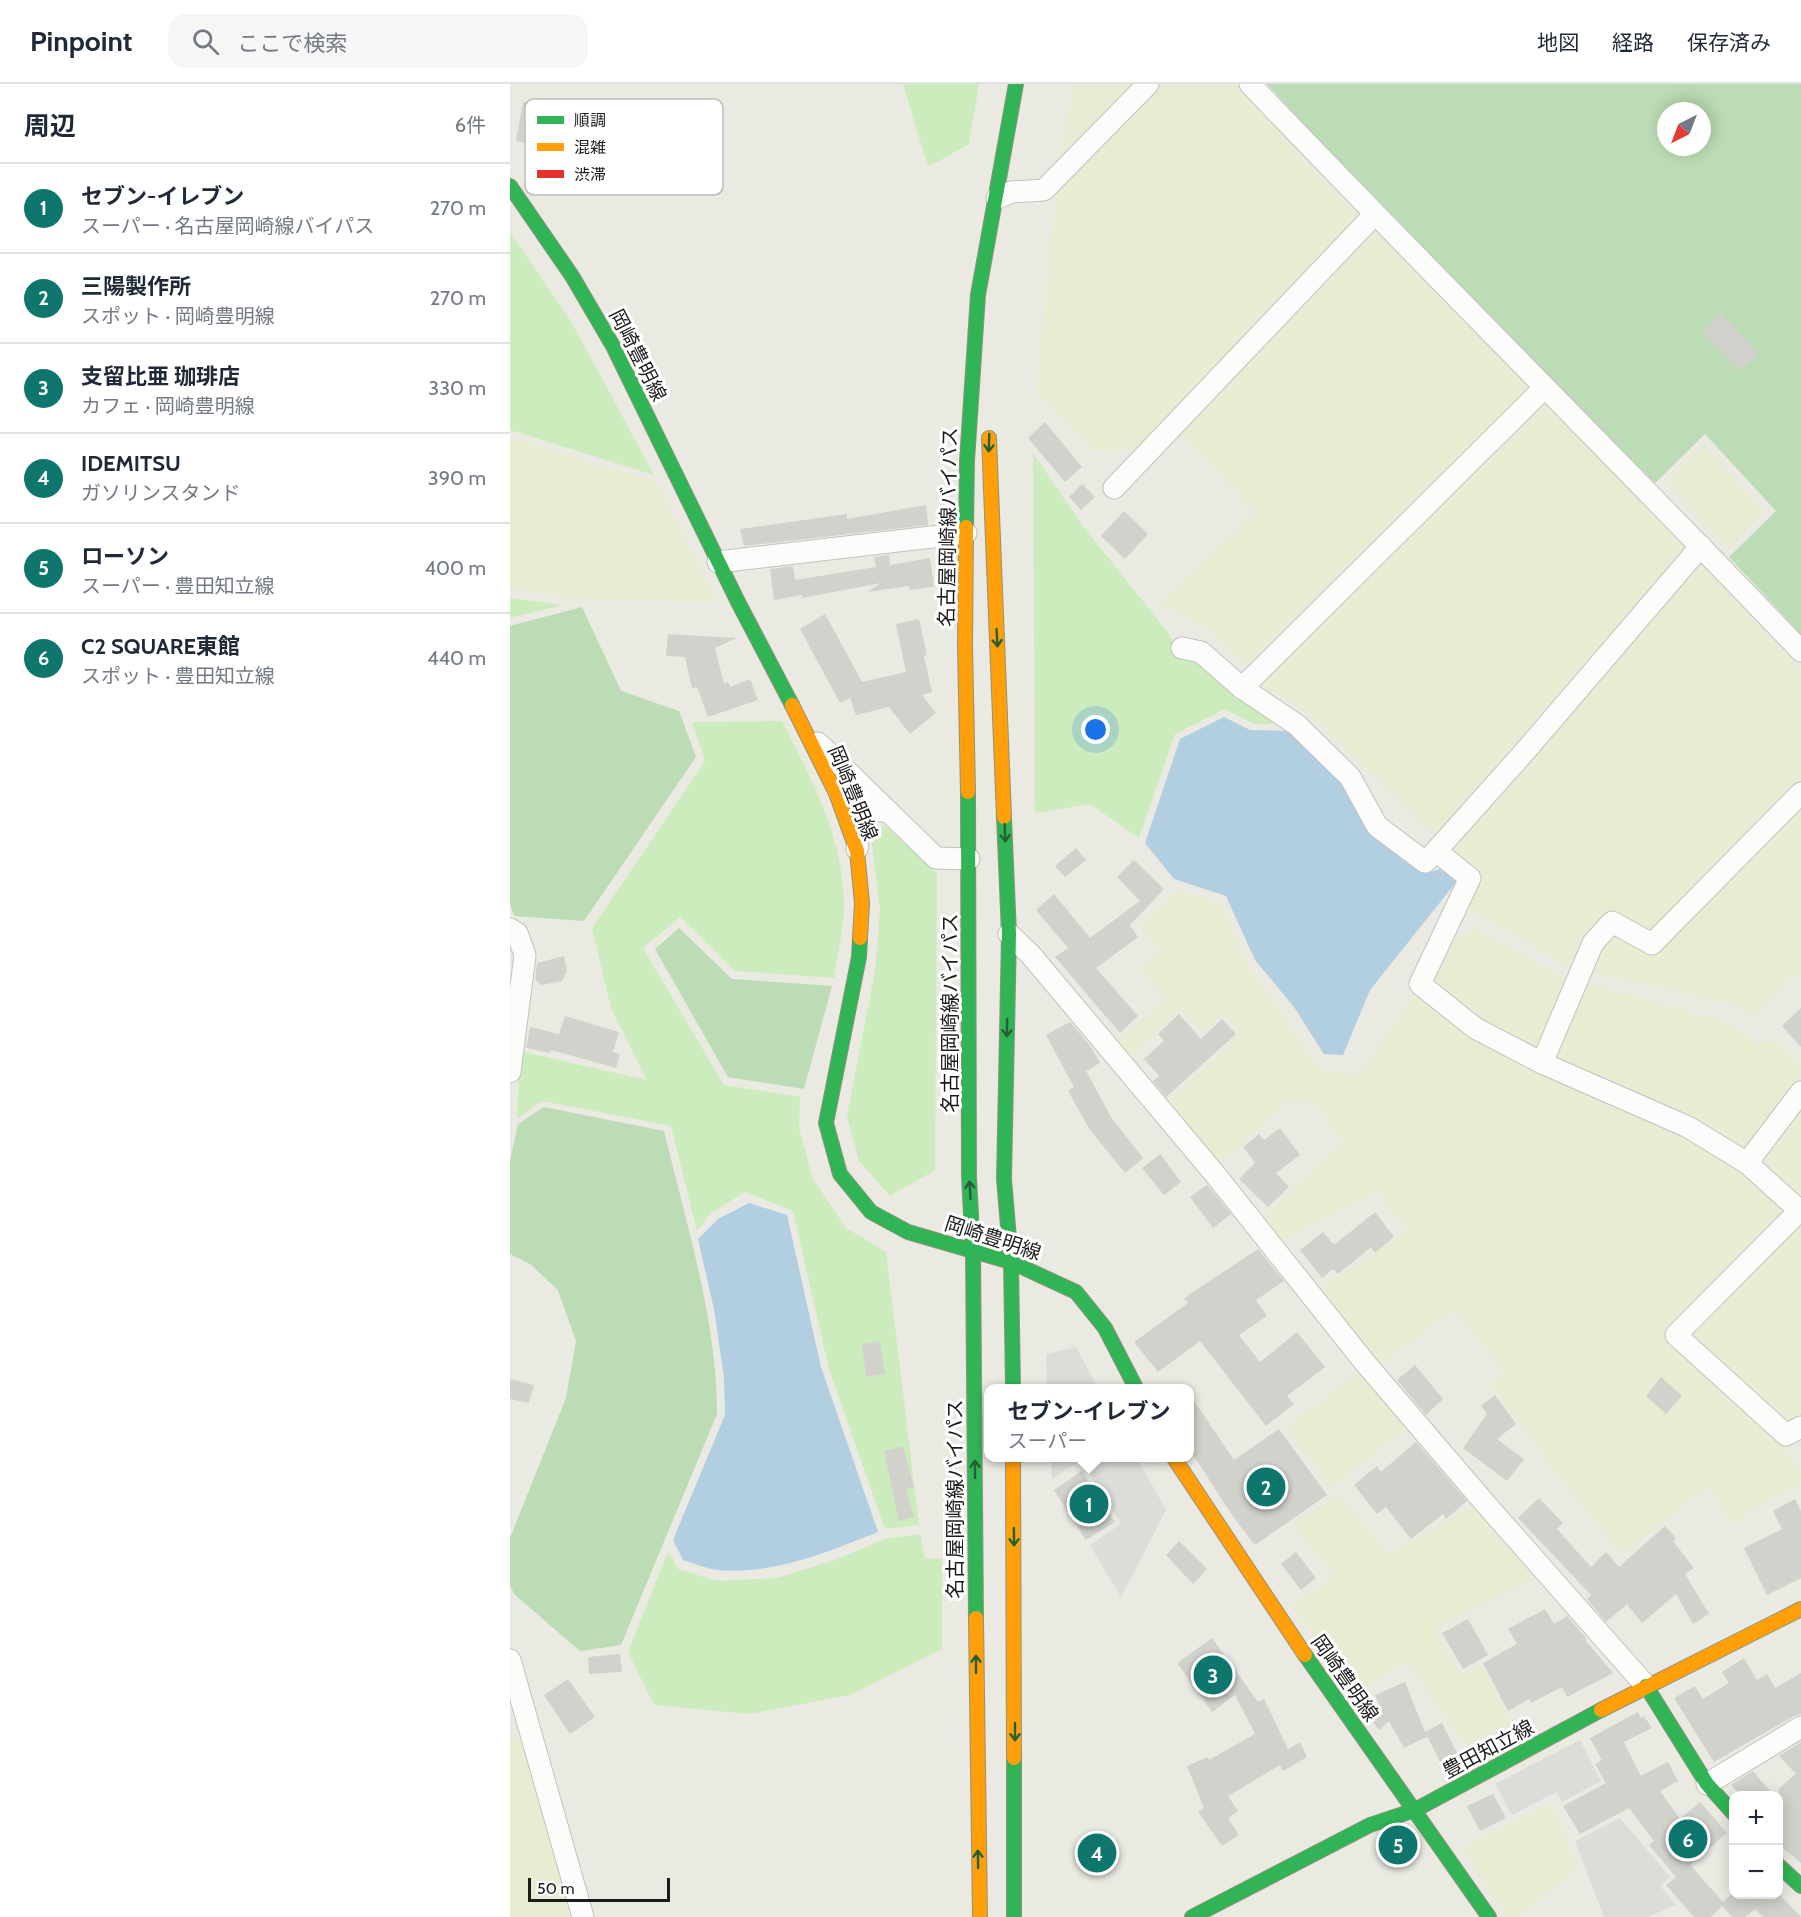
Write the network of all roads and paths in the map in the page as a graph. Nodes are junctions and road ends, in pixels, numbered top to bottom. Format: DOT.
graph roads {
  1 [pos="1017,84"];
  2 [pos="1148,84"];
  3 [pos="1250,84"];
  4 [pos="510,186"];
  5 [pos="1006,198"];
  6 [pos="1374,215"];
  7 [pos="1544,388"];
  8 [pos="990,428"];
  9 [pos="1114,488"];
  10 [pos="966,533"];
  11 [pos="1701,546"];
  12 [pos="718,562"];
  13 [pos="1182,648"];
  14 [pos="1801,651"];
  15 [pos="1242,688"];
  16 [pos="806,732"];
  17 [pos="1801,793"];
  18 [pos="888,811"];
  19 [pos="857,851"];
  20 [pos="1436,851"];
  21 [pos="969,859"];
  22 [pos="510,929"];
  23 [pos="1009,934"];
  24 [pos="1542,1063"];
  25 [pos="510,1072"];
  26 [pos="1801,1092"];
  27 [pos="1747,1163"];
  28 [pos="1800,1211"];
  29 [pos="973,1252"];
  30 [pos="1011,1262"];
  31 [pos="1013,1384"];
  32 [pos="1133,1384"];
  33 [pos="1801,1427"];
  34 [pos="1013,1462"];
  35 [pos="1177,1462"];
  36 [pos="1801,1609"];
  37 [pos="510,1660"];
  38 [pos="1646,1686"];
  39 [pos="1801,1726"];
  40 [pos="1707,1784"];
  41 [pos="1729,1808"];
  42 [pos="1415,1810"];
  43 [pos="1783,1869"];
  44 [pos="1801,1886"];
  45 [pos="583,1917"];
  46 [pos="980,1917"];
  47 [pos="1014,1917"];
  48 [pos="1192,1917"];
  49 [pos="1489,1917"];
  1 -- 5 [label="main road, 名古屋岡崎線バイパス"];
  2 -- 5 [label="street"];
  3 -- 6 [label="street"];
  4 -- 12 [label="main road, 岡崎豊明線"];
  5 -- 10 [label="main road, 名古屋岡崎線バイパス"];
  6 -- 7 [label="street"];
  6 -- 9 [label="street"];
  7 -- 11 [label="street"];
  7 -- 15 [label="street"];
  8 -- 23 [label="main road, 名古屋岡崎線バイパス, one-way"];
  10 -- 12 [label="street"];
  10 -- 21 [label="main road, 名古屋岡崎線バイパス"];
  11 -- 14 [label="street"];
  11 -- 20 [label="street"];
  12 -- 16 [label="main road, 岡崎豊明線"];
  13 -- 15 [label="street"];
  15 -- 20 [label="street"];
  16 -- 18 [label="street"];
  16 -- 19 [label="main road, 岡崎豊明線"];
  17 -- 24 [label="street"];
  18 -- 19 [label="street"];
  18 -- 21 [label="street"];
  19 -- 29 [label="main road, 岡崎豊明線"];
  20 -- 24 [label="street"];
  29 -- 21 [label="main road, 名古屋岡崎線バイパス, one-way"];
  22 -- 25 [label="street"];
  23 -- 30 [label="main road, 名古屋岡崎線バイパス, one-way"];
  23 -- 38 [label="street"];
  24 -- 27 [label="street"];
  26 -- 27 [label="street"];
  27 -- 28 [label="street"];
  28 -- 33 [label="street"];
  29 -- 30 [label="main road, 岡崎豊明線"];
  46 -- 29 [label="main road, 名古屋岡崎線バイパス, one-way"];
  30 -- 31 [label="main road, 名古屋岡崎線バイパス"];
  30 -- 32 [label="main road, 岡崎豊明線"];
  34 -- 47 [label="main road, one-way"];
  35 -- 42 [label="main road, 岡崎豊明線"];
  36 -- 38 [label="main road, 豊田知立線"];
  37 -- 45 [label="street"];
  38 -- 40 [label="main road"];
  38 -- 42 [label="main road, 豊田知立線"];
  39 -- 40 [label="street"];
  40 -- 41 [label="main road"];
  42 -- 48 [label="main road, 豊田知立線"];
  42 -- 49 [label="main road, 岡崎豊明線"];
  43 -- 44 [label="main road"];
}
